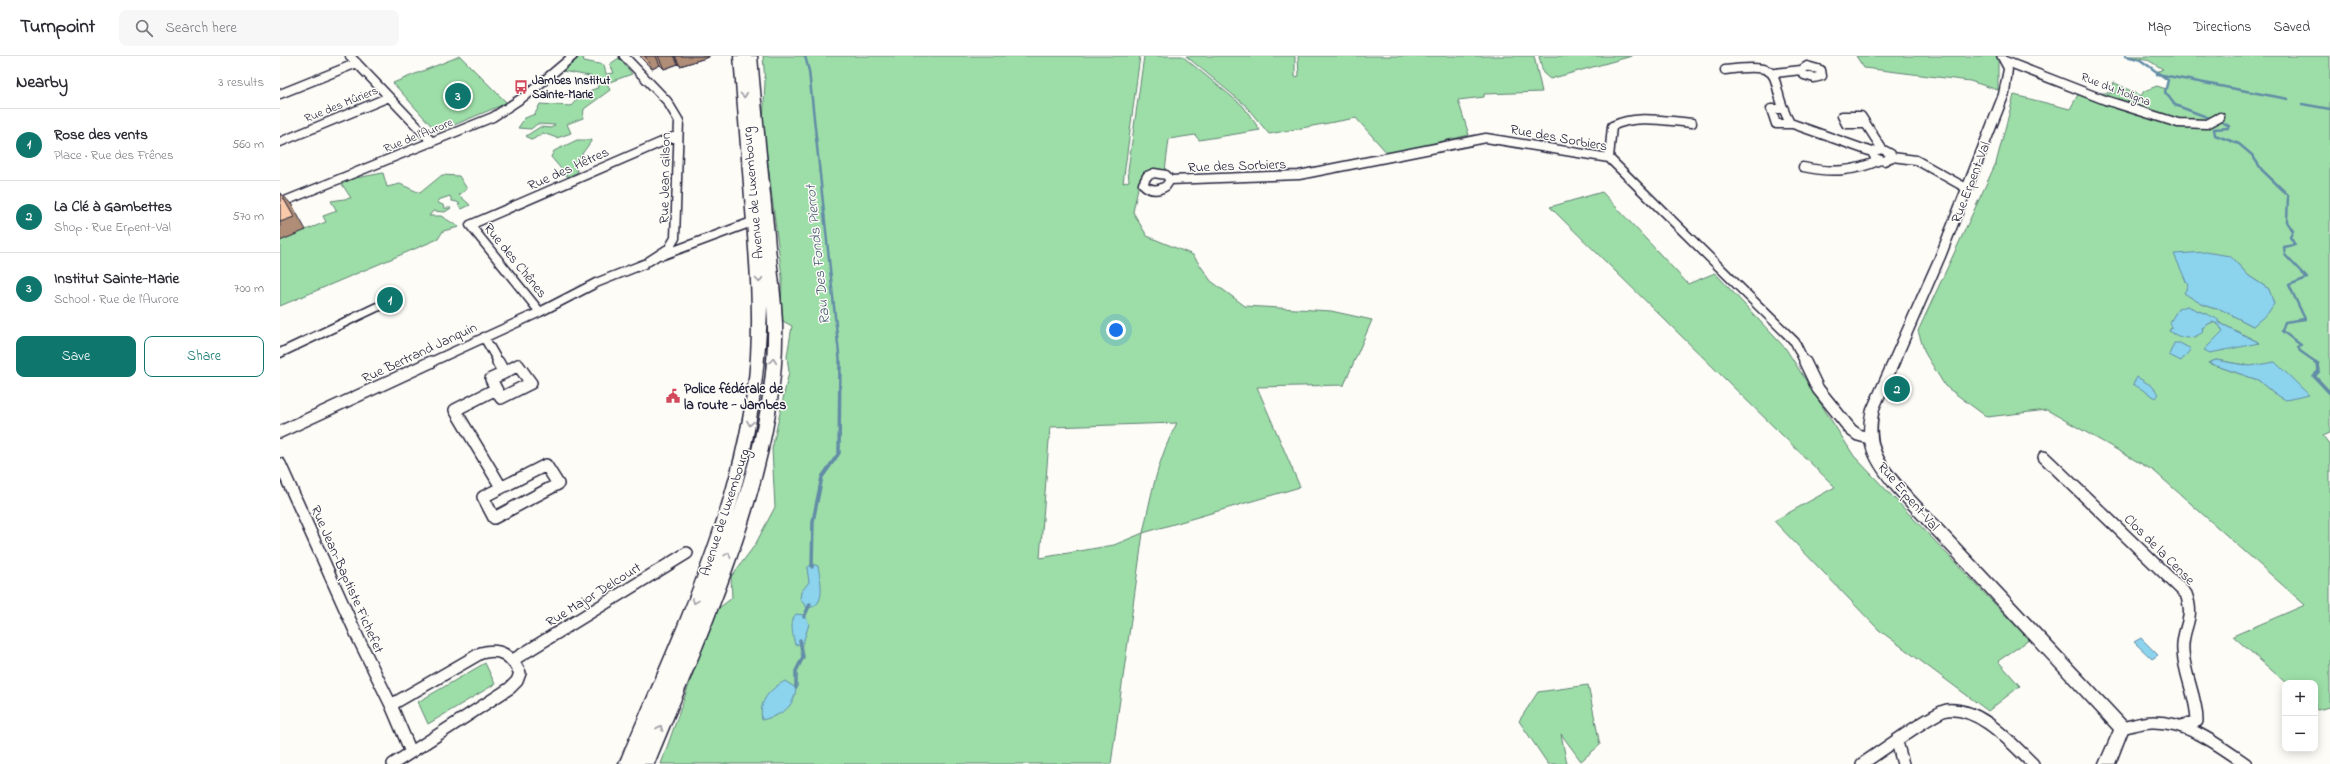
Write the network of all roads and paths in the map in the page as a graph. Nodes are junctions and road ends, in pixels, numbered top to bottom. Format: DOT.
graph roads {
  1 [pos="350,56"];
  2 [pos="573,56"];
  3 [pos="624,56"];
  4 [pos="740,56"];
  5 [pos="751,56"];
  6 [pos="2003,58"];
  7 [pos="358,63"];
  8 [pos="1725,70"];
  9 [pos="1801,70"];
  10 [pos="1775,73"];
  11 [pos="280,94"];
  12 [pos="389,97"];
  13 [pos="1784,110"];
  14 [pos="2220,117"];
  15 [pos="1692,123"];
  16 [pos="1793,124"];
  17 [pos="1866,124"];
  18 [pos="678,135"];
  19 [pos="280,142"];
  20 [pos="432,142"];
  21 [pos="1882,149"];
  22 [pos="1872,152"];
  23 [pos="1892,157"];
  24 [pos="1609,158"];
  25 [pos="1880,160"];
  26 [pos="1803,167"];
  27 [pos="1170,180"];
  28 [pos="1968,188"];
  29 [pos="280,203"];
  30 [pos="760,220"];
  31 [pos="470,225"];
  32 [pos="647,262"];
  33 [pos="391,303"];
  34 [pos="540,312"];
  35 [pos="484,337"];
  36 [pos="280,353"];
  37 [pos="504,373"];
  38 [pos="496,389"];
  39 [pos="280,432"];
  40 [pos="1869,438"];
  41 [pos="2044,457"];
  42 [pos="280,464"];
  43 [pos="501,487"];
  44 [pos="687,553"];
  45 [pos="513,660"];
  46 [pos="391,705"];
  47 [pos="2184,725"];
  48 [pos="2122,728"];
  49 [pos="1897,742"];
  50 [pos="411,752"];
  51 [pos="393,764"];
  52 [pos="628,764"];
  53 [pos="645,764"];
  54 [pos="1862,764"];
  55 [pos="1903,764"];
  56 [pos="2033,764"];
  57 [pos="2107,764"];
  58 [pos="2246,764"];
  1 -- 7 [label="street"];
  2 -- 20 [label="street, Rue de l'Aurore"];
  3 -- 18 [label="street, Rue Jean Gilson"];
  4 -- 30 [label="main road, Avenue de Luxembourg, one-way"];
  5 -- 30 [label="main road, Avenue de Luxembourg"];
  6 -- 14 [label="street, Rue du Moligna"];
  6 -- 28 [label="street, Rue Erpent-Val"];
  7 -- 11 [label="street"];
  7 -- 12 [label="street"];
  8 -- 10 [label="street"];
  9 -- 10 [label="street"];
  10 -- 13 [label="street"];
  12 -- 19 [label="street, Rue des Mûriers"];
  12 -- 20 [label="street"];
  13 -- 16 [label="street"];
  13 -- 16 [label="street"];
  15 -- 24 [label="street"];
  16 -- 22 [label="street"];
  17 -- 21 [label="street"];
  18 -- 31 [label="street, Rue des Hêtres"];
  18 -- 32 [label="street, Rue Jean Gilson"];
  20 -- 29 [label="street, Rue de l'Aurore"];
  21 -- 22 [label="street"];
  21 -- 23 [label="street"];
  22 -- 25 [label="street"];
  23 -- 25 [label="street"];
  23 -- 28 [label="street"];
  24 -- 27 [label="street, Rue des Sorbiers"];
  24 -- 40 [label="street, Rue des Sorbiers"];
  25 -- 26 [label="street"];
  28 -- 40 [label="street, Rue Erpent-Val"];
  30 -- 32 [label="street, Rue Bertrand Janquin"];
  30 -- 52 [label="main road, Avenue de Luxembourg, one-way"];
  53 -- 30 [label="main road, Avenue de Luxembourg, one-way"];
  31 -- 34 [label="street, Rue des Chênes"];
  32 -- 34 [label="street, Rue Bertrand Janquin"];
  33 -- 36 [label="street"];
  34 -- 35 [label="street, Rue Bertrand Janquin"];
  35 -- 37 [label="street"];
  35 -- 39 [label="street, Rue Bertrand Janquin"];
  37 -- 38 [label="street"];
  37 -- 38 [label="street"];
  38 -- 43 [label="street"];
  40 -- 48 [label="street, Rue Erpent-Val"];
  41 -- 47 [label="street, Clos de la Cense"];
  42 -- 46 [label="street, Rue Jean-Baptiste Fichefet"];
  43 -- 43 [label="street"];
  44 -- 45 [label="street, Rue Major Delcourt"];
  45 -- 46 [label="street"];
  45 -- 50 [label="street"];
  46 -- 50 [label="street, Rue Jean-Baptiste Fichefet"];
  47 -- 48 [label="street"];
  47 -- 58 [label="street"];
  48 -- 57 [label="street"];
  49 -- 54 [label="street"];
  49 -- 55 [label="street"];
  49 -- 56 [label="street"];
  50 -- 51 [label="street"];
}
